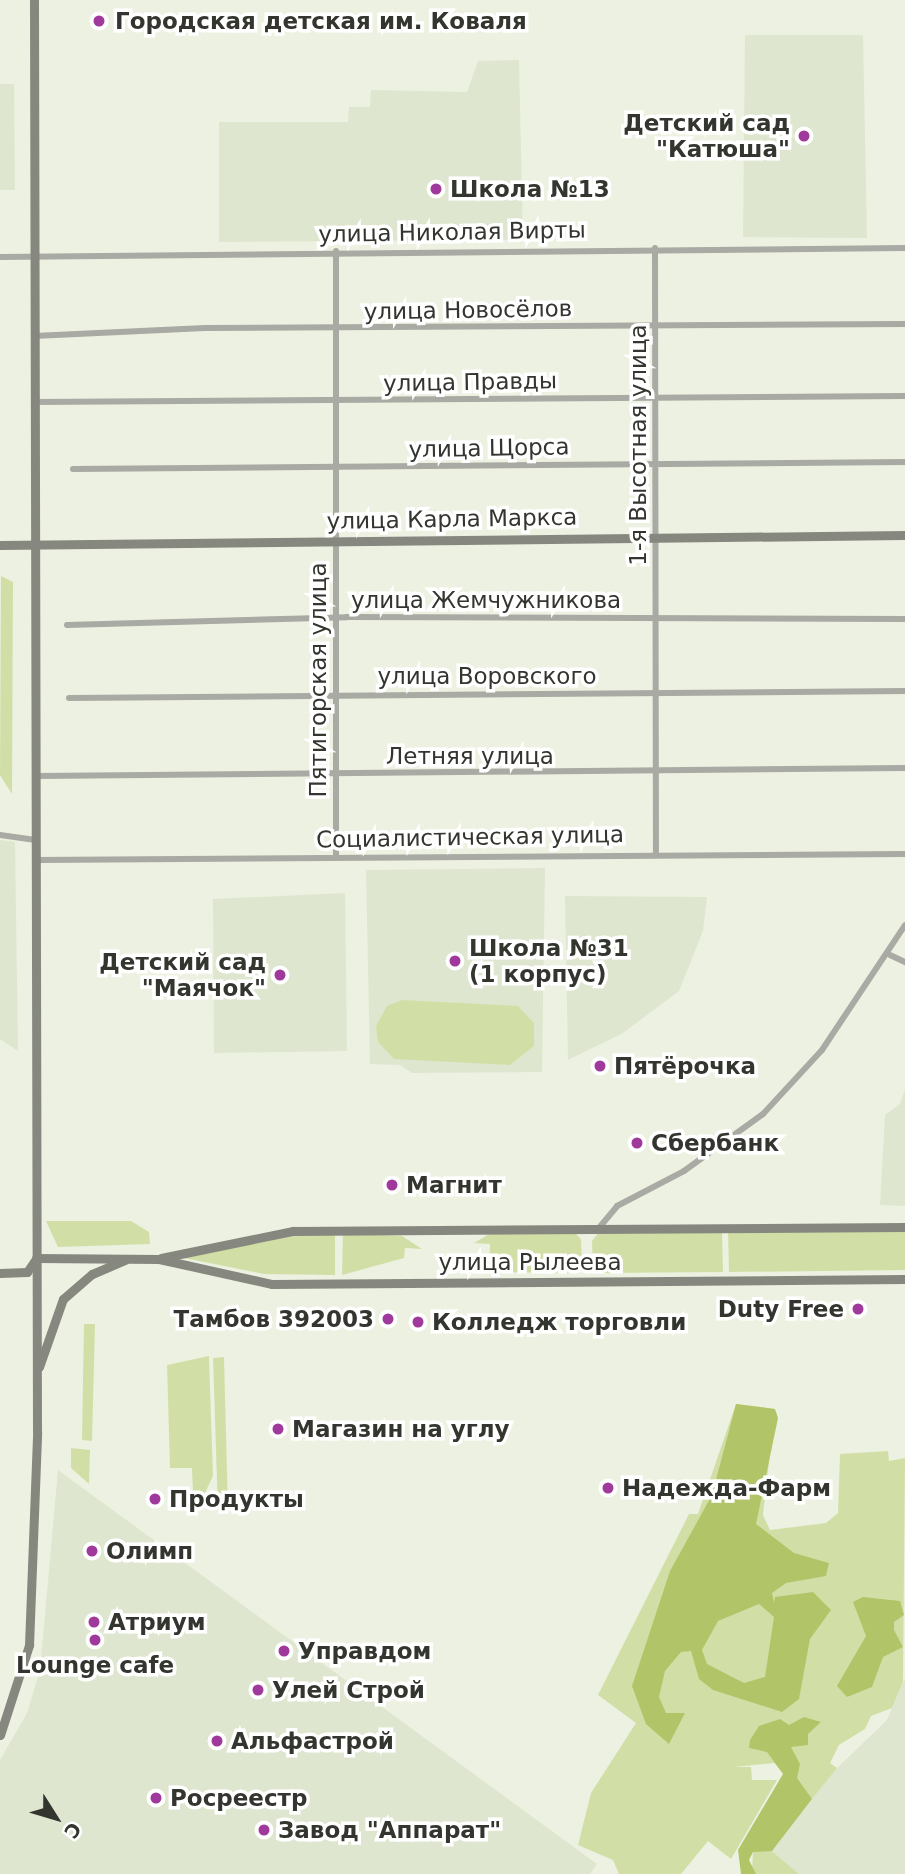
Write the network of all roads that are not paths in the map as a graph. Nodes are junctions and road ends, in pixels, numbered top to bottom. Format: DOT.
graph roads {
  1 [pos="34,0"];
  2 [pos="655,248"];
  3 [pos="905,248"];
  4 [pos="336,251"];
  5 [pos="33,256"];
  6 [pos="0,257"];
  7 [pos="905,324"];
  8 [pos="655,326"];
  9 [pos="336,328"];
  10 [pos="34,336"];
  11 [pos="905,396"];
  12 [pos="656,398"];
  13 [pos="35,402"];
  14 [pos="335,402"];
  15 [pos="905,462"];
  16 [pos="656,464"];
  17 [pos="335,468"];
  18 [pos="73,469"];
  19 [pos="905,535"];
  20 [pos="656,536"];
  21 [pos="335,540"];
  22 [pos="0,545"];
  23 [pos="35,545"];
  24 [pos="335,617"];
  25 [pos="656,619"];
  26 [pos="905,619"];
  27 [pos="67,625"];
  28 [pos="905,691"];
  29 [pos="656,693"];
  30 [pos="335,695"];
  31 [pos="69,698"];
  32 [pos="905,768"];
  33 [pos="656,773"];
  34 [pos="336,774"];
  35 [pos="36,776"];
  36 [pos="0,835"];
  37 [pos="36,840"];
  38 [pos="656,853"];
  39 [pos="905,854"];
  40 [pos="336,856"];
  41 [pos="36,860"];
  42 [pos="905,925"];
  43 [pos="890,955"];
  44 [pos="905,962"];
  45 [pos="905,1227"];
  46 [pos="598,1229"];
  47 [pos="36,1258"];
  48 [pos="134,1258"];
  49 [pos="159,1259"];
  50 [pos="0,1273"];
  51 [pos="905,1279"];
  52 [pos="36,1377"];
  53 [pos="0,1735"];
  1 -- 5 [label="main road"];
  2 -- 3 [label="street, улица Николая Вирты"];
  2 -- 4 [label="street, улица Николая Вирты"];
  2 -- 8 [label="street, 1-я Высотная улица"];
  4 -- 5 [label="street, улица Николая Вирты"];
  4 -- 9 [label="street, Пятигорская улица"];
  5 -- 6 [label="street, улица Николая Вирты"];
  5 -- 10 [label="main road"];
  7 -- 8 [label="street, улица Новосёлов"];
  8 -- 9 [label="street, улица Новосёлов"];
  8 -- 12 [label="street, 1-я Высотная улица"];
  9 -- 10 [label="street, улица Новосёлов"];
  9 -- 14 [label="street, Пятигорская улица"];
  10 -- 13 [label="main road"];
  11 -- 12 [label="street, улица Правды"];
  12 -- 14 [label="street, улица Правды"];
  12 -- 16 [label="street, 1-я Высотная улица"];
  13 -- 14 [label="street, улица Правды"];
  13 -- 23 [label="main road"];
  14 -- 17 [label="street, Пятигорская улица"];
  15 -- 16 [label="street, улица Щорса"];
  16 -- 17 [label="street, улица Щорса"];
  16 -- 20 [label="street, 1-я Высотная улица"];
  17 -- 18 [label="street, улица Щорса"];
  17 -- 21 [label="street, Пятигорская улица"];
  19 -- 20 [label="main road, улица Карла Маркса"];
  20 -- 21 [label="main road, улица Карла Маркса"];
  20 -- 25 [label="street, 1-я Высотная улица"];
  21 -- 23 [label="main road, улица Карла Маркса"];
  21 -- 24 [label="street, Пятигорская улица"];
  22 -- 23 [label="main road, улица Карла Маркса"];
  23 -- 35 [label="main road"];
  24 -- 25 [label="street, улица Жемчужникова"];
  24 -- 27 [label="street, улица Жемчужникова"];
  24 -- 30 [label="street, Пятигорская улица"];
  25 -- 26 [label="street, улица Жемчужникова"];
  25 -- 29 [label="street, 1-я Высотная улица"];
  28 -- 29 [label="street, улица Воровского"];
  29 -- 30 [label="street, улица Воровского"];
  29 -- 33 [label="street, 1-я Высотная улица"];
  30 -- 31 [label="street, улица Воровского"];
  30 -- 34 [label="street, Пятигорская улица"];
  32 -- 33 [label="street, Летняя улица"];
  33 -- 34 [label="street, Летняя улица"];
  33 -- 38 [label="street, 1-я Высотная улица"];
  34 -- 35 [label="street, Летняя улица"];
  34 -- 40 [label="street, Пятигорская улица"];
  35 -- 37 [label="main road"];
  36 -- 37 [label="street"];
  37 -- 41 [label="main road"];
  38 -- 39 [label="street, Социалистическая улица"];
  38 -- 40 [label="street, Социалистическая улица"];
  40 -- 41 [label="street, Социалистическая улица"];
  41 -- 47 [label="main road"];
  42 -- 43 [label="street"];
  43 -- 44 [label="street"];
  43 -- 46 [label="street"];
  45 -- 46 [label="main road, улица Рылеева"];
  46 -- 49 [label="main road, улица Рылеева"];
  47 -- 48 [label="main road, улица Рылеева"];
  47 -- 50 [label="main road, улица Рылеева"];
  47 -- 52 [label="main road"];
  48 -- 49 [label="main road, улица Рылеева"];
  48 -- 52 [label="main road"];
  49 -- 51 [label="main road, улица Рылеева"];
  52 -- 53 [label="main road"];
}
